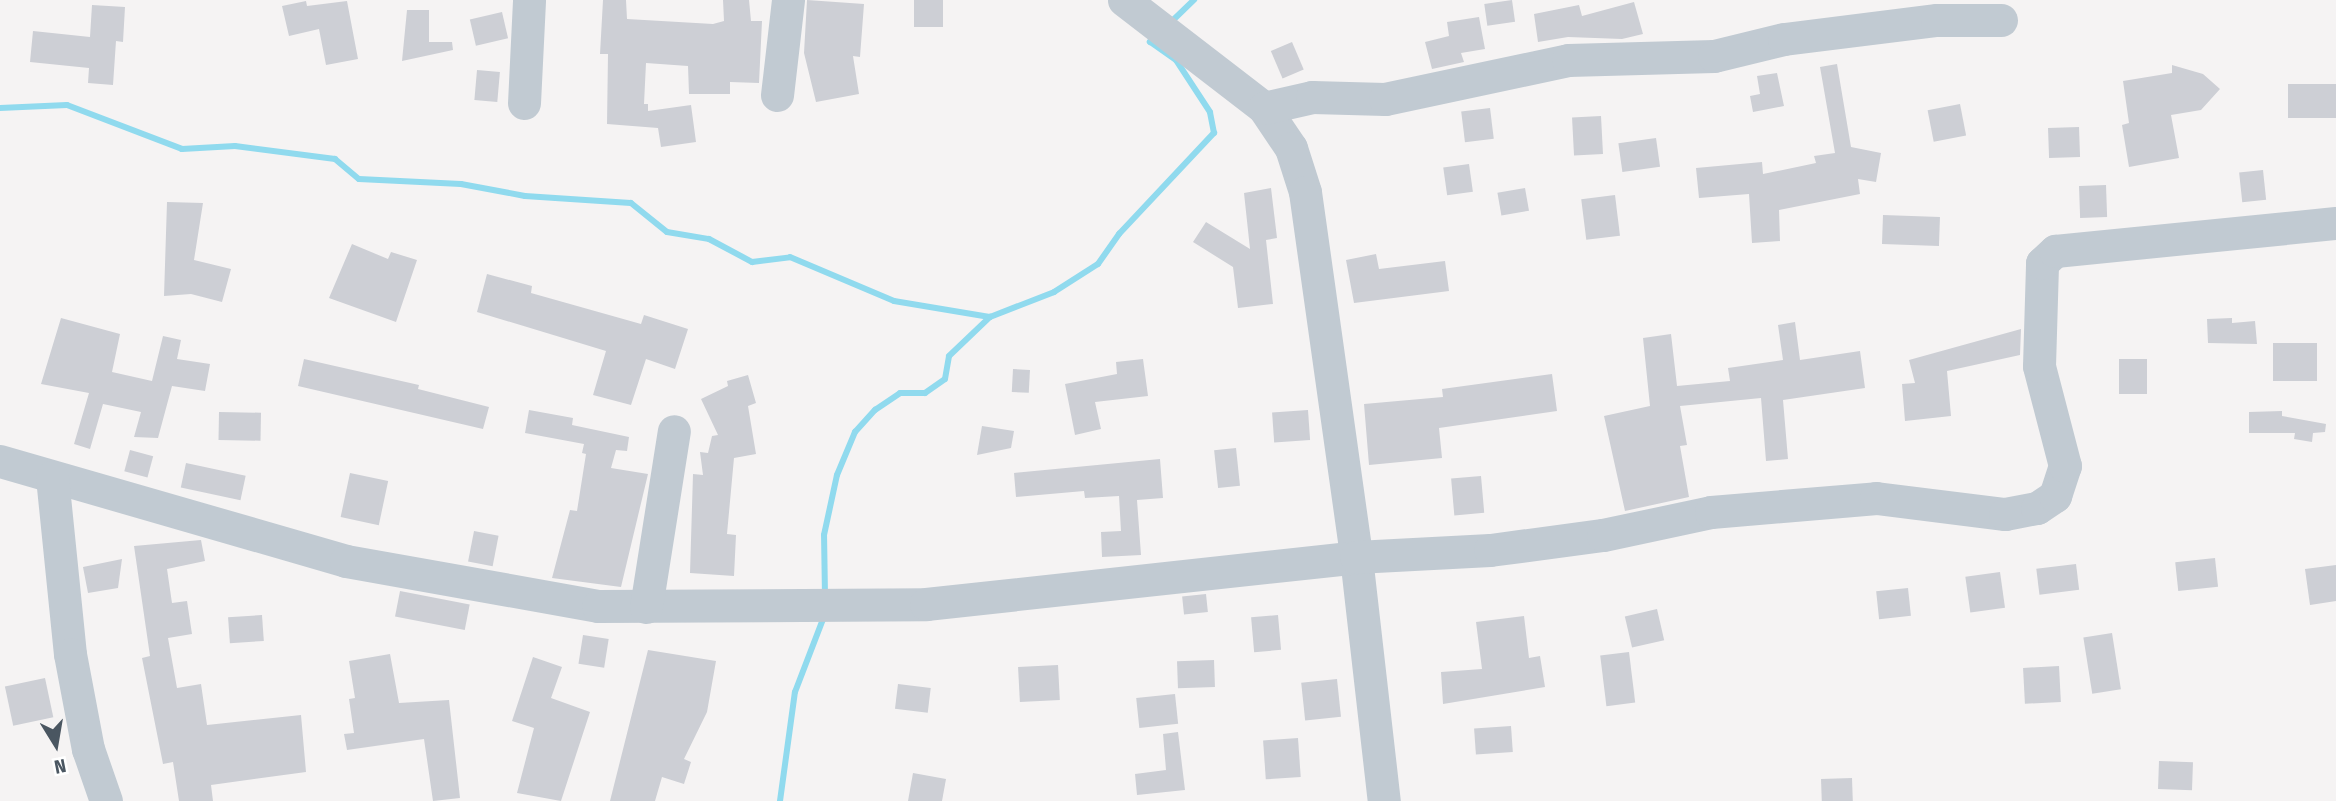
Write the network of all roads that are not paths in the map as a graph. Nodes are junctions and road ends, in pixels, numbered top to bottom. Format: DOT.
graph roads {
  1 [pos="529,0"];
  2 [pos="788,0"];
  3 [pos="1124,0"];
  4 [pos="2001,20"];
  5 [pos="776,95"];
  6 [pos="524,103"];
  7 [pos="1264,108"];
  8 [pos="2336,223"];
  9 [pos="674,431"];
  10 [pos="0,461"];
  11 [pos="52,477"];
  12 [pos="1356,557"];
  13 [pos="646,607"];
  14 [pos="106,801"];
  15 [pos="1384,801"];
  1 -- 6 [label="street"];
  2 -- 5 [label="street"];
  3 -- 7 [label="street"];
  4 -- 7 [label="street"];
  7 -- 12 [label="street"];
  8 -- 12 [label="street"];
  9 -- 13 [label="street"];
  10 -- 11 [label="street"];
  11 -- 13 [label="street"];
  11 -- 14 [label="street"];
  12 -- 13 [label="street"];
  12 -- 15 [label="street"];
}
